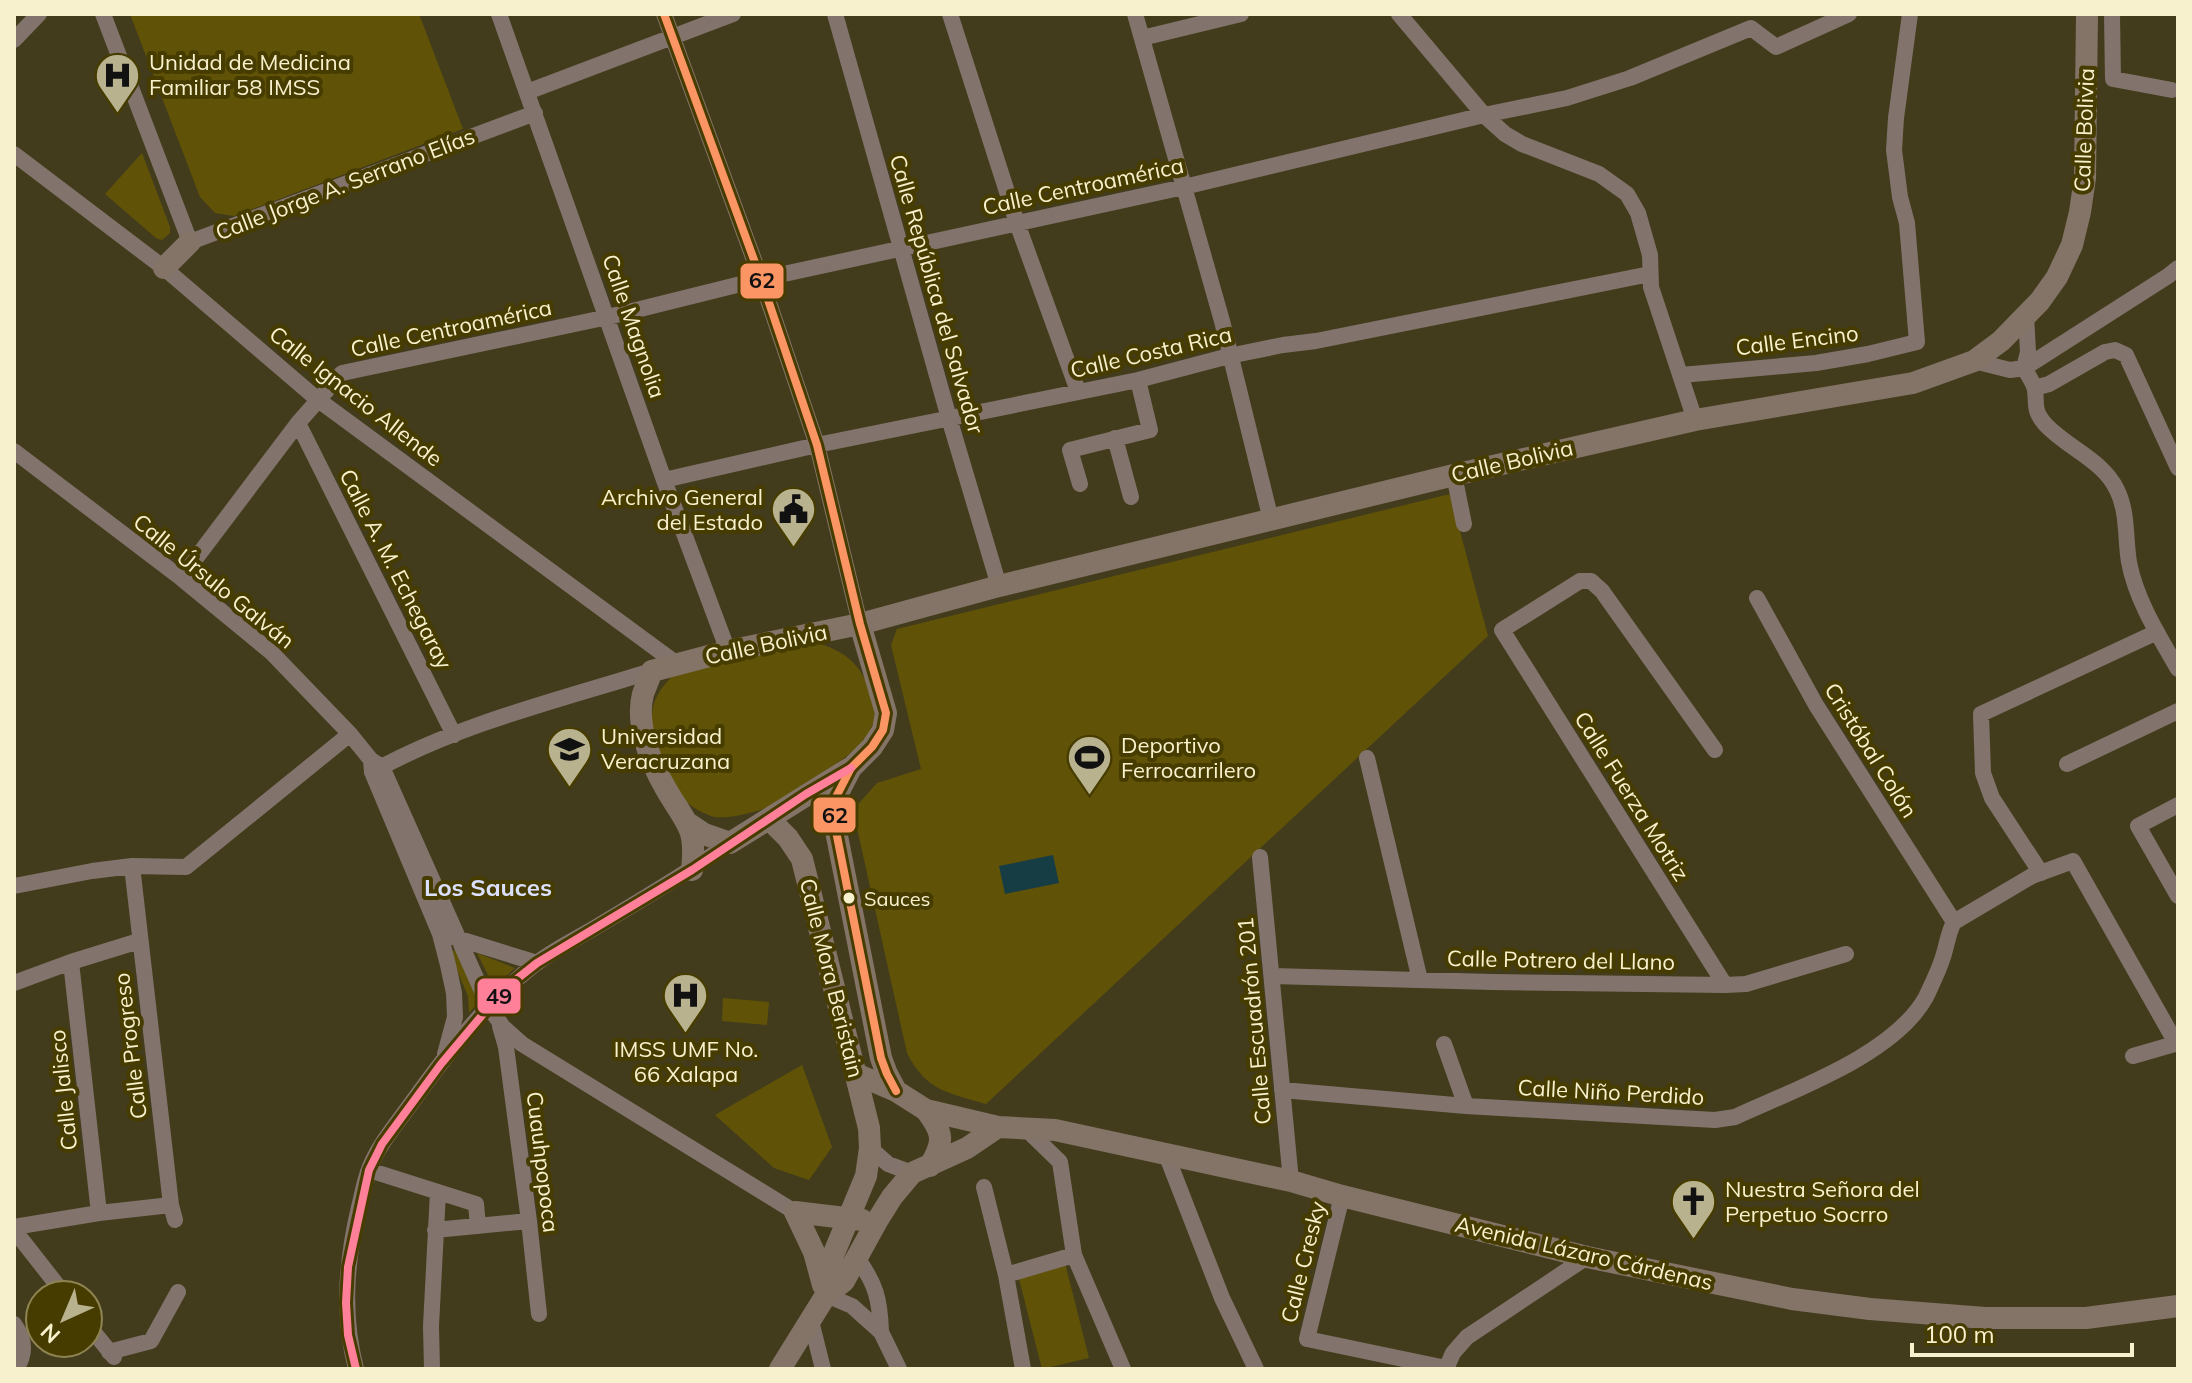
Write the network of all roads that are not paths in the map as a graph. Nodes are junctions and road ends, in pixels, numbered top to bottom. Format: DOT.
graph roads {
  1 [pos="39,14"];
  2 [pos="103,14"];
  3 [pos="499,14"];
  4 [pos="664,14"];
  5 [pos="733,14"];
  6 [pos="835,14"];
  7 [pos="950,14"];
  8 [pos="1135,14"];
  9 [pos="1241,14"];
  10 [pos="1399,14"];
  11 [pos="1849,14"];
  12 [pos="1910,14"];
  13 [pos="2087,14"];
  14 [pos="2112,14"];
  15 [pos="672,37"];
  16 [pos="1142,38"];
  17 [pos="14,40"];
  18 [pos="2172,90"];
  19 [pos="527,92"];
  20 [pos="535,113"];
  21 [pos="1484,115"];
  22 [pos="14,154"];
  23 [pos="1184,187"];
  24 [pos="1017,223"];
  25 [pos="190,242"];
  26 [pos="901,249"];
  27 [pos="164,268"];
  28 [pos="2178,268"];
  29 [pos="1650,274"];
  30 [pos="761,279"];
  31 [pos="2026,315"];
  32 [pos="608,317"];
  33 [pos="1229,356"];
  34 [pos="1974,361"];
  35 [pos="2024,368"];
  36 [pos="1681,375"];
  37 [pos="1138,380"];
  38 [pos="2035,388"];
  39 [pos="1078,391"];
  40 [pos="317,399"];
  41 [pos="949,418"];
  42 [pos="1695,420"];
  43 [pos="298,423"];
  44 [pos="1115,438"];
  45 [pos="817,445"];
  46 [pos="14,451"];
  47 [pos="2178,468"];
  48 [pos="1454,475"];
  49 [pos="664,480"];
  50 [pos="1080,484"];
  51 [pos="1131,497"];
  52 [pos="1271,520"];
  53 [pos="1464,524"];
  54 [pos="181,578"];
  55 [pos="999,586"];
  56 [pos="1757,598"];
  57 [pos="893,615"];
  58 [pos="860,624"];
  59 [pos="832,630"];
  60 [pos="2157,632"];
  61 [pos="728,651"];
  62 [pos="870,660"];
  63 [pos="677,664"];
  64 [pos="2178,669"];
  65 [pos="652,671"];
  66 [pos="2178,711"];
  67 [pos="350,734"];
  68 [pos="454,735"];
  69 [pos="1715,750"];
  70 [pos="1367,758"];
  71 [pos="2067,764"];
  72 [pos="375,767"];
  73 [pos="851,768"];
  74 [pos="2178,805"];
  75 [pos="769,819"];
  76 [pos="689,824"];
  77 [pos="730,843"];
  78 [pos="1260,857"];
  79 [pos="132,866"];
  80 [pos="692,870"];
  81 [pos="2041,873"];
  82 [pos="14,886"];
  83 [pos="2178,896"];
  84 [pos="1954,922"];
  85 [pos="440,934"];
  86 [pos="459,938"];
  87 [pos="139,941"];
  88 [pos="1846,954"];
  89 [pos="71,962"];
  90 [pos="537,963"];
  91 [pos="1272,976"];
  92 [pos="1420,980"];
  93 [pos="14,983"];
  94 [pos="1725,985"];
  95 [pos="492,1012"];
  96 [pos="2177,1043"];
  97 [pos="1444,1044"];
  98 [pos="2133,1056"];
  99 [pos="441,1064"];
  100 [pos="856,1074"];
  101 [pos="1282,1090"];
  102 [pos="896,1091"];
  103 [pos="1466,1106"];
  104 [pos="926,1110"];
  105 [pos="998,1127"];
  106 [pos="1024,1127"];
  107 [pos="870,1148"];
  108 [pos="1166,1154"];
  109 [pos="921,1169"];
  110 [pos="369,1170"];
  111 [pos="1291,1181"];
  112 [pos="984,1187"];
  113 [pos="438,1192"];
  114 [pos="1342,1196"];
  115 [pos="795,1212"];
  116 [pos="99,1213"];
  117 [pos="847,1219"];
  118 [pos="529,1221"];
  119 [pos="877,1221"];
  120 [pos="478,1226"];
  121 [pos="14,1228"];
  122 [pos="435,1230"];
  123 [pos="1074,1255"];
  124 [pos="856,1257"];
  125 [pos="1587,1257"];
  126 [pos="1006,1275"];
  127 [pos="53,1279"];
  128 [pos="178,1292"];
  129 [pos="826,1295"];
  130 [pos="2178,1306"];
  131 [pos="539,1314"];
  132 [pos="811,1321"];
  133 [pos="14,1324"];
  134 [pos="881,1332"];
  135 [pos="104,1345"];
  136 [pos="16,1369"];
  137 [pos="356,1369"];
  138 [pos="432,1369"];
  139 [pos="780,1369"];
  140 [pos="823,1369"];
  141 [pos="899,1369"];
  142 [pos="1023,1369"];
  143 [pos="1123,1369"];
  144 [pos="1256,1369"];
  145 [pos="1446,1369"];
  1 -- 17 [label="street"];
  2 -- 25 [label="street"];
  3 -- 19 [label="street, Calle Magnolia"];
  4 -- 15 [label="street"];
  5 -- 15 [label="street"];
  6 -- 26 [label="street, Calle República del Salvador"];
  7 -- 24 [label="street"];
  8 -- 16 [label="street"];
  9 -- 16 [label="street"];
  10 -- 21 [label="street"];
  11 -- 21 [label="street, Calle Centroamérica"];
  12 -- 36 [label="street, Calle Encino"];
  13 -- 31 [label="main road, Calle Bolivia"];
  14 -- 18 [label="street"];
  15 -- 19 [label="street"];
  15 -- 30 [label="street"];
  16 -- 23 [label="street"];
  19 -- 20 [label="street, Calle Magnolia"];
  20 -- 25 [label="street, Calle Jorge A. Serrano Elías"];
  20 -- 32 [label="street, Calle Magnolia"];
  21 -- 23 [label="street, Calle Centroamérica"];
  21 -- 29 [label="street"];
  22 -- 27 [label="street, Calle Ignacio Allende"];
  23 -- 24 [label="street, Calle Centroamérica"];
  23 -- 33 [label="street"];
  24 -- 26 [label="street, Calle Centroamérica"];
  24 -- 39 [label="street"];
  25 -- 27 [label="main road, Calle Jorge A. Serrano Elías"];
  26 -- 30 [label="street, Calle Centroamérica"];
  26 -- 41 [label="street, Calle República del Salvador"];
  27 -- 40 [label="street, Calle Ignacio Allende"];
  28 -- 35 [label="street"];
  29 -- 33 [label="street, Calle Costa Rica"];
  29 -- 36 [label="street"];
  30 -- 32 [label="street, Calle Centroamérica"];
  30 -- 45 [label="street"];
  31 -- 34 [label="main road, Calle Bolivia"];
  31 -- 35 [label="street"];
  32 -- 40 [label="street, Calle Centroamérica"];
  32 -- 49 [label="street, Calle Magnolia"];
  33 -- 37 [label="street, Calle Costa Rica"];
  33 -- 52 [label="street"];
  34 -- 35 [label="street"];
  34 -- 42 [label="main road, Calle Bolivia"];
  35 -- 38 [label="street"];
  36 -- 42 [label="street"];
  37 -- 39 [label="street, Calle Costa Rica"];
  37 -- 44 [label="street"];
  38 -- 47 [label="street"];
  38 -- 60 [label="street"];
  39 -- 41 [label="street, Calle Costa Rica"];
  40 -- 43 [label="street, Calle Centroamérica"];
  40 -- 63 [label="street, Calle Ignacio Allende"];
  41 -- 45 [label="street, Calle Costa Rica"];
  41 -- 55 [label="street, Calle República del Salvador"];
  42 -- 48 [label="main road, Calle Bolivia"];
  43 -- 54 [label="street, Calle Centroamérica"];
  43 -- 68 [label="street, Calle A. M. Echegaray"];
  44 -- 50 [label="street"];
  44 -- 51 [label="street"];
  45 -- 49 [label="street, Calle Costa Rica"];
  45 -- 58 [label="street"];
  46 -- 54 [label="street, Calle Úrsulo Galván"];
  48 -- 52 [label="main road, Calle Bolivia"];
  48 -- 53 [label="street"];
  49 -- 61 [label="street, Calle Magnolia"];
  52 -- 55 [label="main road, Calle Bolivia"];
  54 -- 67 [label="street, Calle Úrsulo Galván"];
  55 -- 57 [label="main road, Calle Bolivia"];
  56 -- 84 [label="street, Cristóbal Colón"];
  57 -- 58 [label="main road, Calle Bolivia"];
  57 -- 62 [label="main road"];
  58 -- 59 [label="main road, Calle Bolivia"];
  58 -- 62 [label="main road, Calle Mora Beristain"];
  59 -- 61 [label="main road, Calle Bolivia"];
  59 -- 62 [label="main road"];
  60 -- 64 [label="street"];
  60 -- 81 [label="street"];
  61 -- 63 [label="main road, Calle Bolivia"];
  62 -- 73 [label="main road, Calle Mora Beristain"];
  63 -- 65 [label="main road"];
  65 -- 68 [label="street"];
  65 -- 76 [label="main road"];
  66 -- 71 [label="street"];
  67 -- 72 [label="street, Calle Úrsulo Galván"];
  67 -- 79 [label="street"];
  68 -- 72 [label="street"];
  69 -- 94 [label="street, Calle Fuerza Motriz"];
  70 -- 92 [label="street"];
  72 -- 85 [label="street, Calle Úrsulo Galván"];
  72 -- 86 [label="street, Calle Úrsulo Galván"];
  73 -- 75 [label="main road"];
  73 -- 102 [label="main road, Calle Mora Beristain"];
  74 -- 83 [label="street"];
  75 -- 77 [label="main road"];
  75 -- 100 [label="main road, Calle Mora Beristain"];
  76 -- 77 [label="main road"];
  76 -- 80 [label="main road"];
  77 -- 80 [label="street"];
  78 -- 91 [label="street, Calle Escuadrón 201"];
  79 -- 82 [label="street"];
  79 -- 87 [label="street, Calle Progreso"];
  80 -- 90 [label="street"];
  81 -- 84 [label="street"];
  81 -- 96 [label="street"];
  84 -- 103 [label="street, Calle Niño Perdido"];
  85 -- 86 [label="street"];
  85 -- 99 [label="street, Calle Úrsulo Galván"];
  86 -- 90 [label="street"];
  86 -- 95 [label="street, Calle Úrsulo Galván"];
  87 -- 89 [label="street"];
  87 -- 116 [label="street, Calle Progreso"];
  88 -- 94 [label="street, Calle Potrero del Llano"];
  89 -- 93 [label="street"];
  89 -- 116 [label="street, Calle Jalisco"];
  90 -- 95 [label="street"];
  91 -- 92 [label="street, Calle Potrero del Llano"];
  91 -- 101 [label="street, Calle Escuadrón 201"];
  92 -- 94 [label="street, Calle Potrero del Llano"];
  95 -- 99 [label="street"];
  95 -- 115 [label="street"];
  95 -- 118 [label="street, Cuauhpopoca"];
  96 -- 98 [label="street"];
  97 -- 103 [label="street"];
  99 -- 110 [label="street"];
  100 -- 102 [label="main road"];
  100 -- 107 [label="main road, Calle Mora Beristain"];
  101 -- 103 [label="street, Calle Niño Perdido"];
  101 -- 111 [label="street, Calle Escuadrón 201"];
  102 -- 104 [label="main road, Calle Mora Beristain"];
  104 -- 105 [label="main road, Avenida Lázaro Cárdenas"];
  104 -- 109 [label="main road"];
  105 -- 106 [label="main road, Avenida Lázaro Cárdenas"];
  105 -- 109 [label="main road"];
  106 -- 108 [label="main road, Avenida Lázaro Cárdenas"];
  106 -- 123 [label="street"];
  107 -- 109 [label="street"];
  107 -- 117 [label="main road"];
  108 -- 111 [label="main road, Avenida Lázaro Cárdenas"];
  108 -- 144 [label="street"];
  109 -- 119 [label="main road"];
  110 -- 113 [label="street"];
  110 -- 137 [label="street"];
  111 -- 114 [label="main road, Avenida Lázaro Cárdenas"];
  112 -- 126 [label="street"];
  113 -- 120 [label="street"];
  113 -- 122 [label="street"];
  114 -- 125 [label="main road, Avenida Lázaro Cárdenas"];
  114 -- 145 [label="street, Calle Cresky"];
  115 -- 117 [label="main road"];
  115 -- 129 [label="main road"];
  116 -- 121 [label="street"];
  117 -- 119 [label="main road"];
  117 -- 129 [label="main road"];
  118 -- 120 [label="street"];
  118 -- 131 [label="street, Cuauhpopoca"];
  119 -- 124 [label="main road"];
  120 -- 122 [label="street"];
  121 -- 127 [label="street"];
  122 -- 138 [label="street"];
  123 -- 126 [label="street"];
  123 -- 143 [label="street"];
  124 -- 129 [label="main road"];
  124 -- 134 [label="street"];
  125 -- 130 [label="main road, Avenida Lázaro Cárdenas"];
  125 -- 145 [label="street"];
  126 -- 142 [label="street"];
  128 -- 135 [label="street"];
  129 -- 132 [label="main road"];
  129 -- 134 [label="street"];
  132 -- 139 [label="main road"];
  132 -- 140 [label="street"];
  133 -- 136 [label="street"];
  134 -- 141 [label="street"];
}
